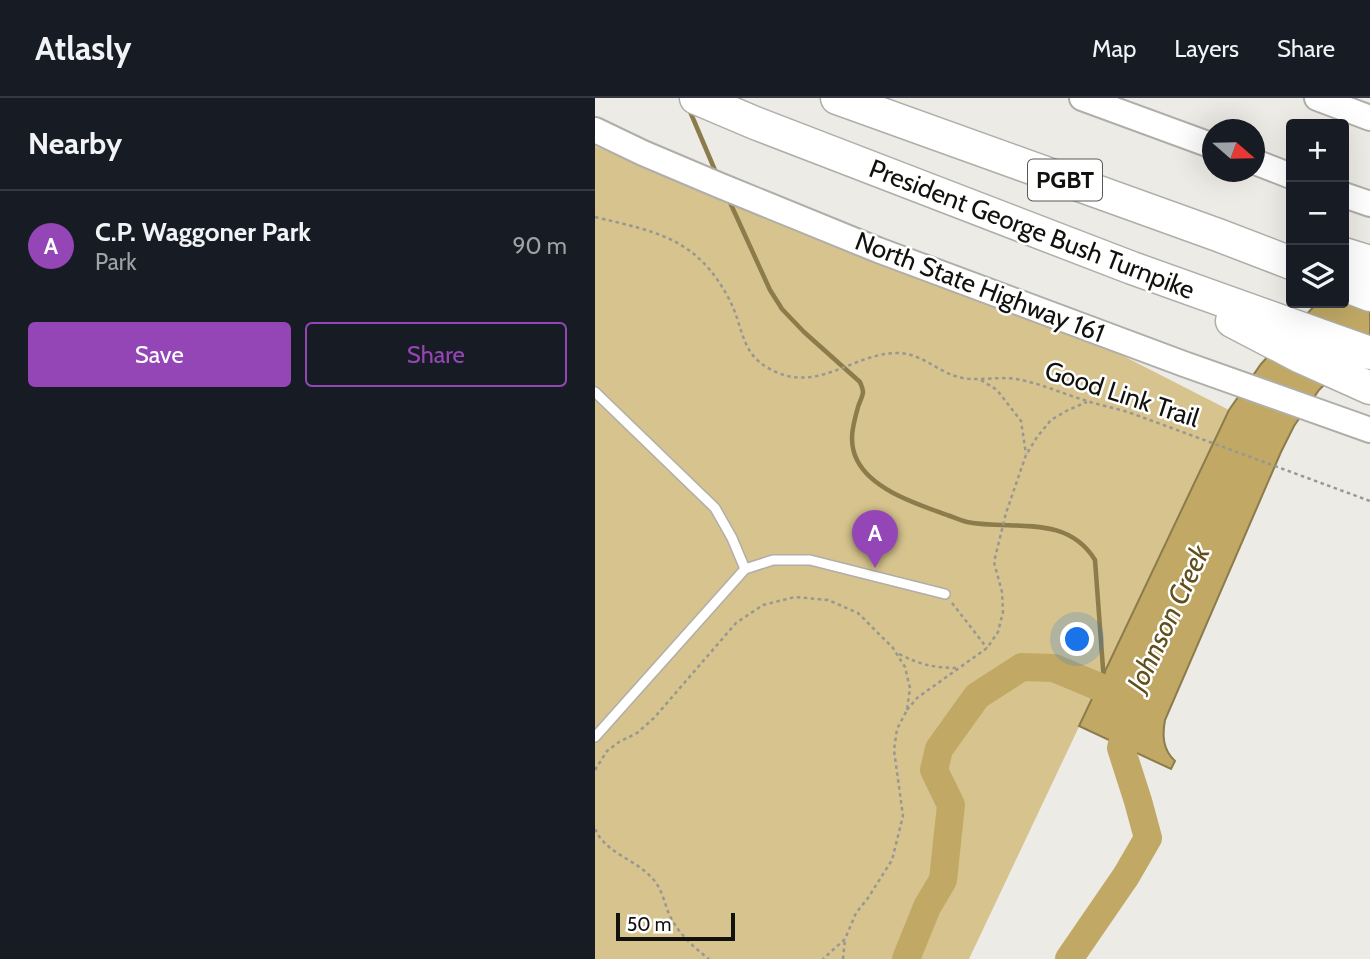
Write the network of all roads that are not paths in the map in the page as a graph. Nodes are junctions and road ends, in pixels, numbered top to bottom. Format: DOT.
graph roads {
  1 [pos="696,98"];
  2 [pos="837,98"];
  3 [pos="1082,98"];
  4 [pos="1317,98"];
  5 [pos="1370,118"];
  6 [pos="595,130"];
  7 [pos="1202,142"];
  8 [pos="1265,166"];
  9 [pos="1286,174"];
  10 [pos="1349,197"];
  11 [pos="1370,204"];
  12 [pos="1218,235"];
  13 [pos="1286,242"];
  14 [pos="1349,256"];
  15 [pos="1286,261"];
  16 [pos="1370,262"];
  17 [pos="1132,268"];
  18 [pos="1349,287"];
  19 [pos="1370,295"];
  20 [pos="1370,353"];
  21 [pos="1370,388"];
  22 [pos="595,392"];
  23 [pos="1370,430"];
  24 [pos="745,569"];
  25 [pos="945,594"];
  26 [pos="595,737"];
  1 -- 17 [label="highway, President George Bush Turnpike / PGBT"];
  2 -- 12 [label="highway, President George Bush Turnpike / PGBT"];
  3 -- 7 [label="main road"];
  4 -- 5 [label="main road"];
  6 -- 23 [label="main road, North State Highway 161"];
  8 -- 9 [label="main road"];
  10 -- 11 [label="main road"];
  12 -- 13 [label="highway"];
  12 -- 15 [label="highway, President George Bush Turnpike / PGBT"];
  14 -- 16 [label="highway"];
  17 -- 20 [label="highway, President George Bush Turnpike / PGBT"];
  17 -- 21 [label="highway"];
  18 -- 19 [label="highway"];
  22 -- 24 [label="lane"];
  24 -- 25 [label="lane"];
  24 -- 26 [label="lane"];
}
